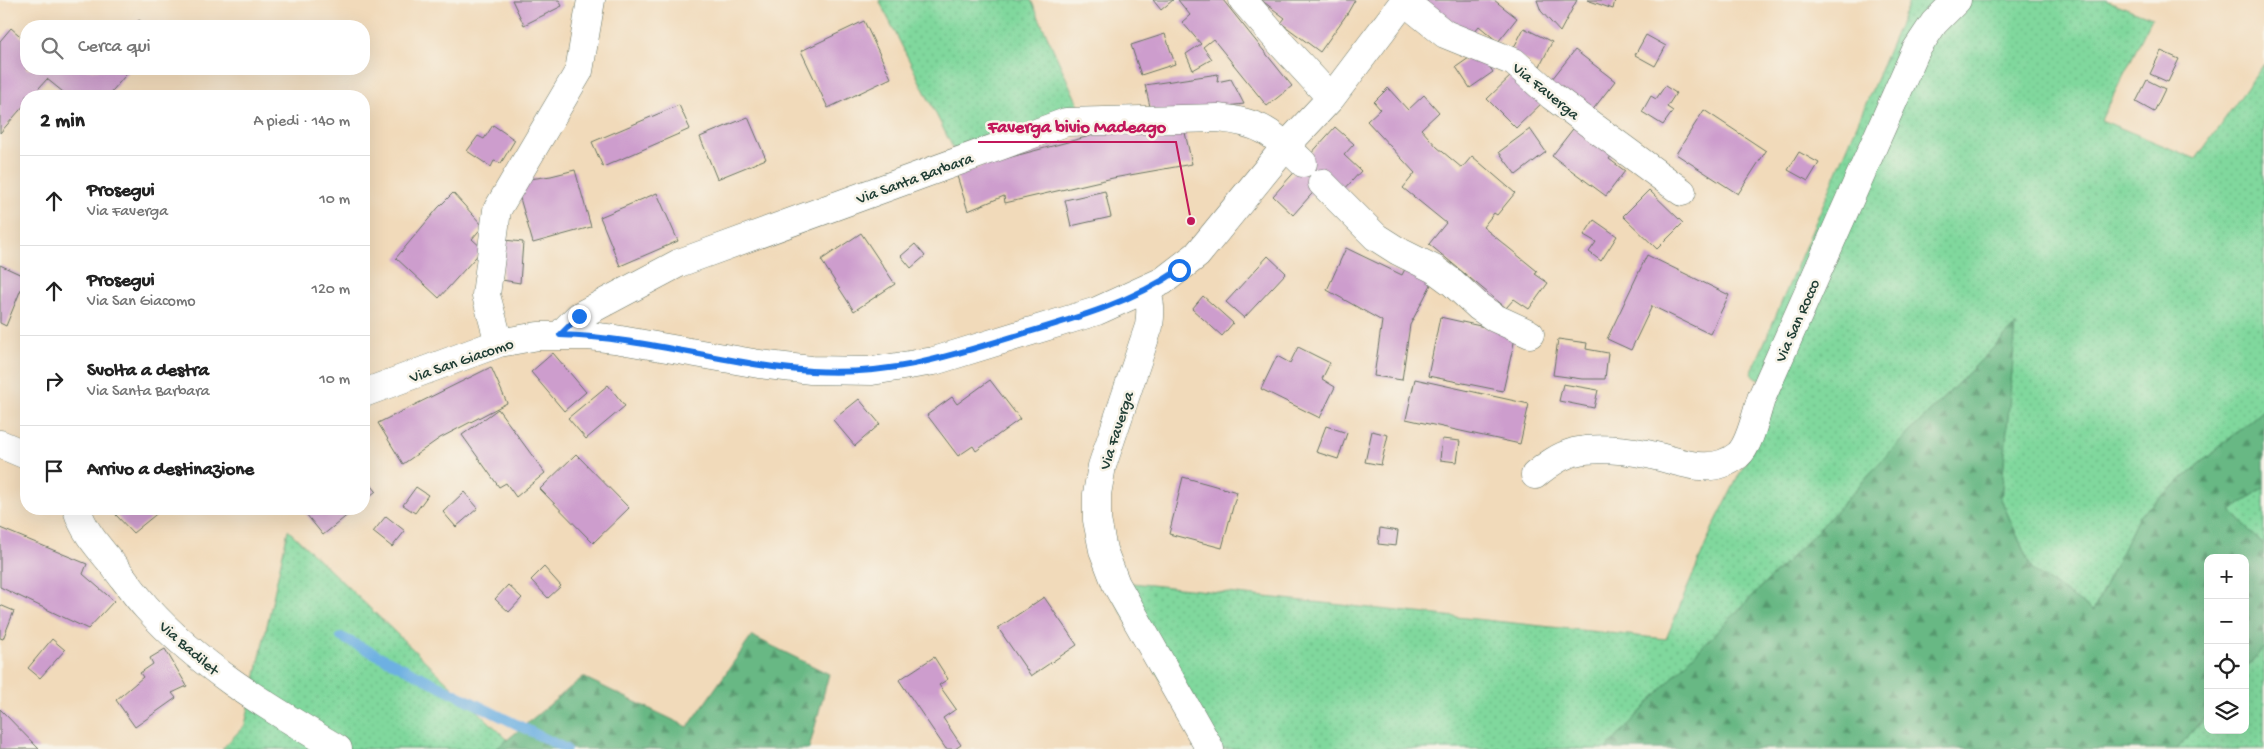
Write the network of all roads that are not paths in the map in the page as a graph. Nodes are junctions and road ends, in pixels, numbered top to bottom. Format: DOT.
graph roads {
  1 [pos="591,0"];
  2 [pos="1243,0"];
  3 [pos="1958,0"];
  4 [pos="1404,1"];
  5 [pos="1331,98"];
  6 [pos="1294,154"];
  7 [pos="1322,183"];
  8 [pos="1682,192"];
  9 [pos="1146,290"];
  10 [pos="1530,334"];
  11 [pos="560,335"];
  12 [pos="499,343"];
  13 [pos="370,391"];
  14 [pos="0,444"];
  15 [pos="20,452"];
  16 [pos="1535,474"];
  17 [pos="80,515"];
  18 [pos="338,749"];
  19 [pos="1210,749"];
  1 -- 12 [label="street"];
  2 -- 5 [label="street"];
  3 -- 16 [label="street, Via San Rocco"];
  4 -- 5 [label="street, Via Faverga"];
  4 -- 8 [label="street, Via Faverga"];
  5 -- 6 [label="street, Via Faverga"];
  6 -- 9 [label="street, Via Faverga"];
  6 -- 11 [label="street, Via Santa Barbara"];
  7 -- 10 [label="street"];
  9 -- 11 [label="street, Via San Giacomo"];
  9 -- 19 [label="street, Via Faverga"];
  11 -- 12 [label="street, Via San Giacomo"];
  12 -- 13 [label="street, Via San Giacomo"];
  14 -- 15 [label="street"];
  17 -- 18 [label="street, Via Badilet"];
}
